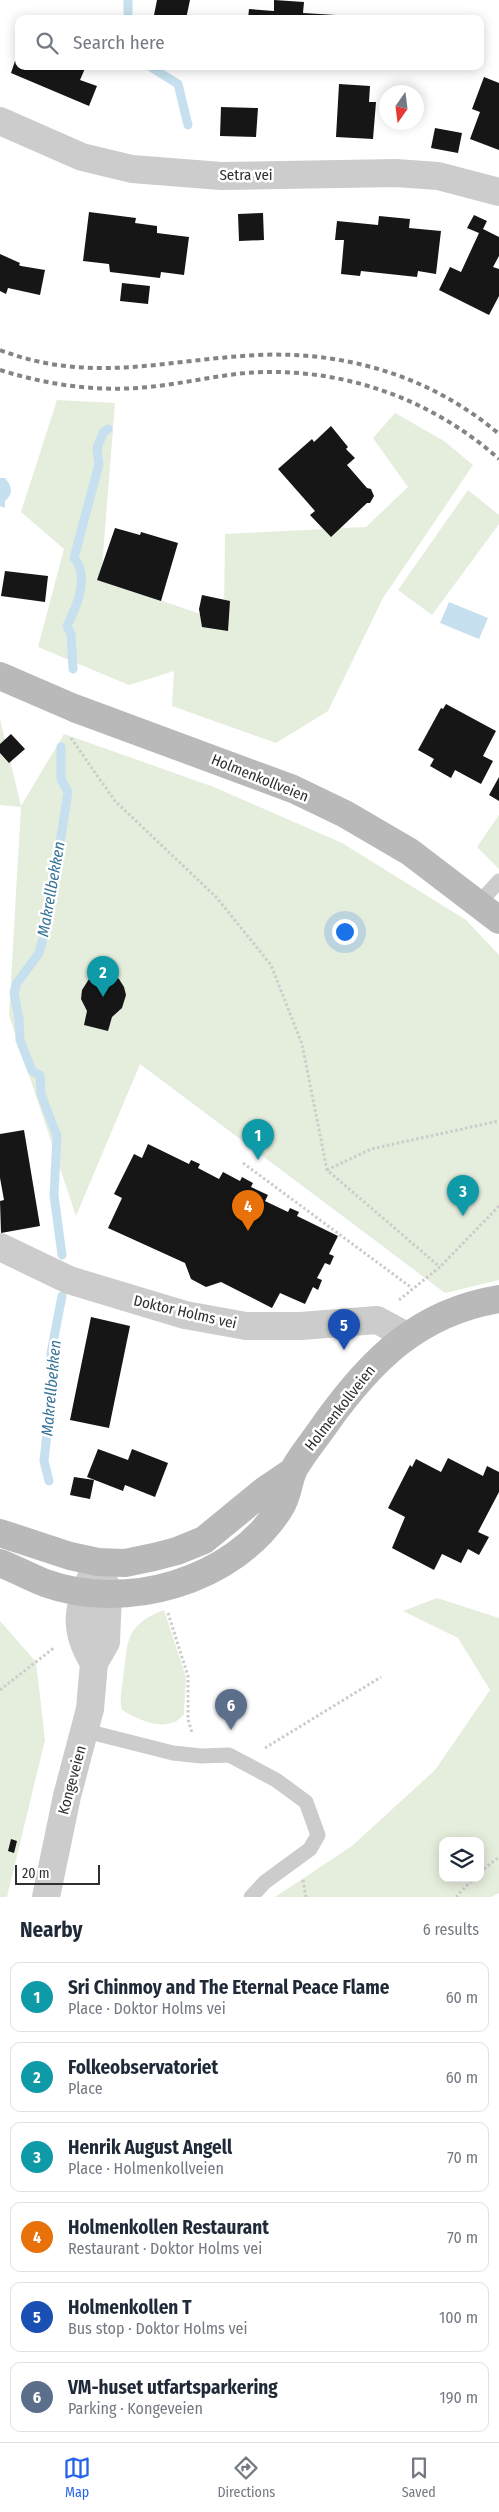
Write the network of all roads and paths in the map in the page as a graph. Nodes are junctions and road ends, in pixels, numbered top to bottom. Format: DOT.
graph roads {
  1 [pos="0,121"];
  2 [pos="499,192"];
  3 [pos="0,676"];
  4 [pos="65,730"];
  5 [pos="499,881"];
  6 [pos="489,912"];
  7 [pos="499,1121"];
  8 [pos="243,1163"];
  9 [pos="327,1170"];
  10 [pos="499,1206"];
  11 [pos="0,1247"];
  12 [pos="440,1267"];
  13 [pos="412,1288"];
  14 [pos="499,1299"];
  15 [pos="377,1320"];
  16 [pos="407,1336"];
  17 [pos="293,1471"];
  18 [pos="0,1533"];
  19 [pos="98,1562"];
  20 [pos="0,1563"];
  21 [pos="97,1592"];
  22 [pos="167,1609"];
  23 [pos="58,1646"];
  24 [pos="381,1677"];
  25 [pos="0,1690"];
  26 [pos="86,1731"];
  27 [pos="197,1756"];
  28 [pos="243,1761"];
  29 [pos="499,1857"];
  30 [pos="484,1869"];
  31 [pos="302,1876"];
  32 [pos="470,1882"];
  33 [pos="46,1897"];
  34 [pos="251,1897"];
  35 [pos="306,1897"];
  36 [pos="456,1897"];
  1 -- 2 [label="street, Setra vei"];
  3 -- 6 [label="main road, Holmenkollveien"];
  4 -- 9 [label="path"];
  5 -- 6 [label="lane"];
  7 -- 9 [label="path"];
  8 -- 13 [label="path"];
  9 -- 12 [label="path"];
  10 -- 12 [label="path"];
  11 -- 15 [label="street, Doktor Holms vei"];
  12 -- 13 [label="path"];
  13 -- 15 [label="path"];
  14 -- 16 [label="main road, Holmenkollveien"];
  15 -- 16 [label="street"];
  16 -- 17 [label="main road, Holmenkollveien"];
  17 -- 19 [label="main road, Holmenkollveien"];
  17 -- 21 [label="main road, Holmenkollveien"];
  18 -- 19 [label="main road, Holmenkollveien"];
  19 -- 21 [label="street, Kongeveien"];
  20 -- 21 [label="main road, Holmenkollveien"];
  21 -- 26 [label="street, Kongeveien"];
  22 -- 27 [label="path"];
  23 -- 25 [label="path"];
  24 -- 28 [label="path"];
  26 -- 27 [label="lane"];
  26 -- 33 [label="street, Kongeveien"];
  27 -- 28 [label="lane"];
  28 -- 34 [label="lane"];
  29 -- 30 [label="path"];
  31 -- 35 [label="path"];
  32 -- 36 [label="path"];
}
